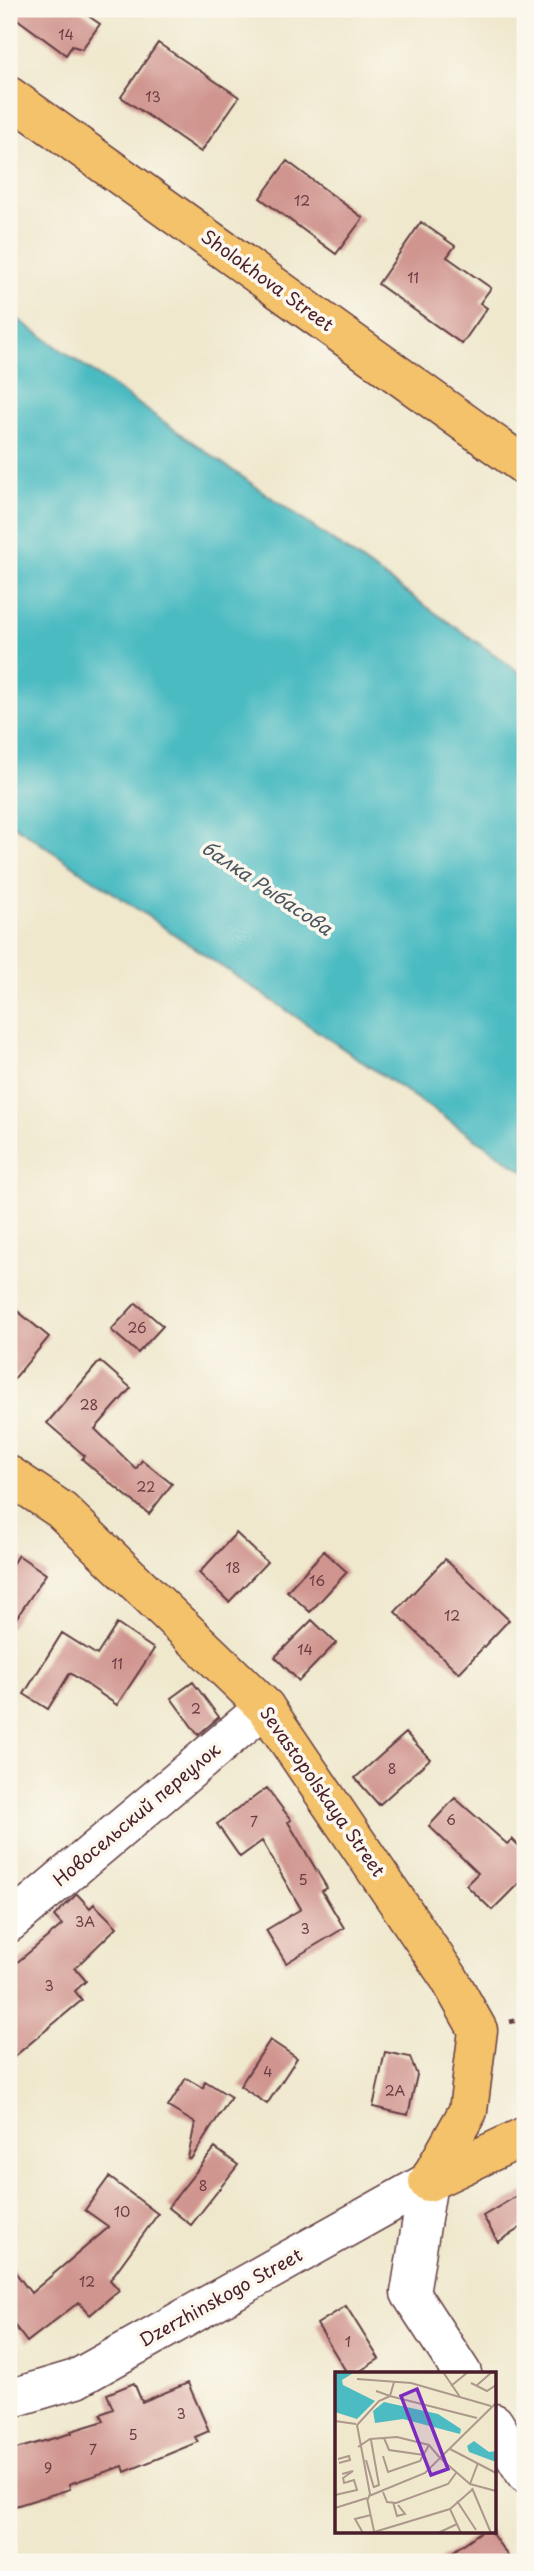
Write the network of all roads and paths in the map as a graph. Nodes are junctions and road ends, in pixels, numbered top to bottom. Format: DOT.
graph roads {
  1 [pos="9,96"];
  2 [pos="525,466"];
  3 [pos="9,1475"];
  4 [pos="265,1707"];
  5 [pos="9,1923"];
  6 [pos="525,2136"];
  7 [pos="428,2182"];
  8 [pos="461,2372"];
  9 [pos="9,2399"];
  10 [pos="496,2426"];
  11 [pos="525,2473"];
  1 -- 2 [label="main road, Sholokhova Street"];
  3 -- 4 [label="main road, Sevastopolskaya Street"];
  4 -- 5 [label="street, Новосельский переулок"];
  4 -- 7 [label="main road, Sevastopolskaya Street"];
  6 -- 7 [label="main road"];
  7 -- 8 [label="street"];
  7 -- 9 [label="street, Dzerzhinskogo Street"];
  10 -- 11 [label="street"];
}
